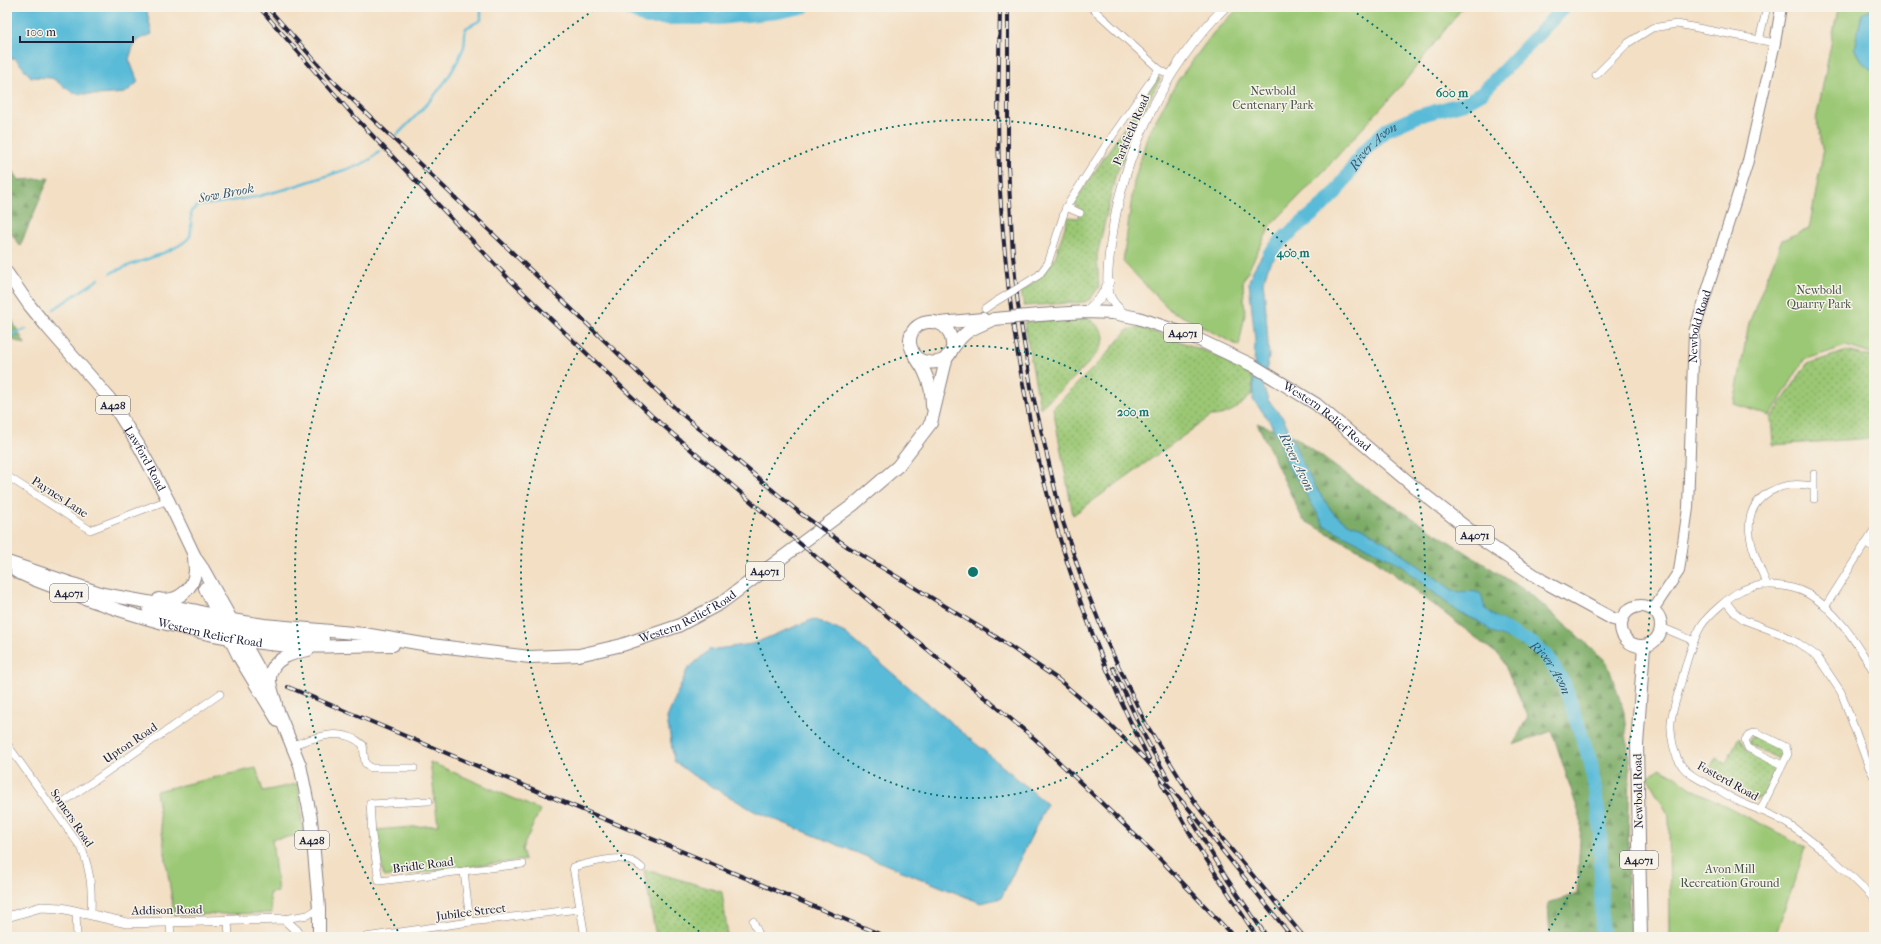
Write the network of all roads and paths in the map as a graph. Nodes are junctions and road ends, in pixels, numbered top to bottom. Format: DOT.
graph roads {
  1 [pos="1091,7"];
  2 [pos="1225,7"];
  3 [pos="1767,7"];
  4 [pos="1781,7"];
  5 [pos="1760,40"];
  6 [pos="1775,43"];
  7 [pos="1159,69"];
  8 [pos="1596,75"];
  9 [pos="1171,76"];
  10 [pos="1066,207"];
  11 [pos="1080,213"];
  12 [pos="7,273"];
  13 [pos="1108,282"];
  14 [pos="1086,312"];
  15 [pos="1127,316"];
  16 [pos="988,317"];
  17 [pos="940,323"];
  18 [pos="949,354"];
  19 [pos="915,357"];
  20 [pos="933,417"];
  21 [pos="1814,474"];
  22 [pos="7,476"];
  23 [pos="1813,486"];
  24 [pos="168,500"];
  25 [pos="1814,500"];
  26 [pos="1874,530"];
  27 [pos="1865,543"];
  28 [pos="1874,549"];
  29 [pos="195,557"];
  30 [pos="7,562"];
  31 [pos="7,568"];
  32 [pos="1767,586"];
  33 [pos="103,594"];
  34 [pos="1726,602"];
  35 [pos="1825,607"];
  36 [pos="1653,610"];
  37 [pos="1621,621"];
  38 [pos="1661,627"];
  39 [pos="230,628"];
  40 [pos="1694,641"];
  41 [pos="422,644"];
  42 [pos="382,645"];
  43 [pos="1644,646"];
  44 [pos="318,647"];
  45 [pos="1874,672"];
  46 [pos="220,694"];
  47 [pos="276,704"];
  48 [pos="292,741"];
  49 [pos="7,744"];
  50 [pos="1782,765"];
  51 [pos="414,768"];
  52 [pos="1874,777"];
  53 [pos="429,801"];
  54 [pos="53,809"];
  55 [pos="1760,810"];
  56 [pos="523,864"];
  57 [pos="642,868"];
  58 [pos="464,871"];
  59 [pos="1874,899"];
  60 [pos="319,908"];
  61 [pos="579,909"];
  62 [pos="76,911"];
  63 [pos="90,914"];
  64 [pos="7,917"];
  65 [pos="284,920"];
  66 [pos="228,921"];
  67 [pos="753,921"];
  68 [pos="470,922"];
  69 [pos="170,923"];
  70 [pos="298,934"];
  71 [pos="77,937"];
  72 [pos="171,937"];
  73 [pos="229,937"];
  74 [pos="304,937"];
  75 [pos="319,937"];
  76 [pos="365,937"];
  77 [pos="585,937"];
  78 [pos="760,937"];
  79 [pos="1641,937"];
  1 -- 7 [label="street"];
  2 -- 9 [label="street, Parkfield Road"];
  3 -- 5 [label="street"];
  4 -- 6 [label="main road, Newbold Road"];
  5 -- 6 [label="street"];
  5 -- 8 [label="street"];
  6 -- 36 [label="main road, Newbold Road"];
  7 -- 9 [label="street"];
  7 -- 10 [label="street, Parkfield Road"];
  9 -- 13 [label="street, Parkfield Road"];
  10 -- 11 [label="street"];
  10 -- 16 [label="street, Parkfield Road, bridge"];
  12 -- 24 [label="main road, Lawford Road / A428"];
  13 -- 14 [label="street, Parkfield Road"];
  13 -- 15 [label="street, Parkfield Road"];
  14 -- 15 [label="main road, Western Relief Road / A4071"];
  14 -- 16 [label="main road, Western Relief Road / A4071, bridge"];
  15 -- 37 [label="main road, Western Relief Road / A4071"];
  16 -- 17 [label="main road, Western Relief Road / A4071"];
  16 -- 18 [label="main road, Western Relief Road / A4071"];
  17 -- 18 [label="main road, A4071"];
  17 -- 19 [label="main road, A4071"];
  18 -- 19 [label="main road, A4071"];
  18 -- 20 [label="main road, Western Relief Road / A4071"];
  19 -- 20 [label="main road, A4071"];
  20 -- 41 [label="main road, Western Relief Road / A4071"];
  21 -- 23 [label="street"];
  22 -- 24 [label="street, Paynes Lane"];
  23 -- 25 [label="street"];
  23 -- 32 [label="street"];
  24 -- 29 [label="main road, Lawford Road / A428"];
  26 -- 27 [label="street"];
  27 -- 28 [label="street"];
  27 -- 35 [label="street"];
  29 -- 33 [label="main road"];
  29 -- 39 [label="main road, Lawford Road / A428"];
  30 -- 33 [label="main road, Western Relief Road / A4071"];
  31 -- 39 [label="main road, Western Relief Road / A4071"];
  32 -- 34 [label="street, Fosterd Road"];
  32 -- 35 [label="street, Fosterd Road"];
  33 -- 39 [label="main road, Western Relief Road / A4071"];
  34 -- 40 [label="street, Fosterd Road"];
  34 -- 52 [label="street"];
  35 -- 45 [label="street, Fosterd Road"];
  36 -- 37 [label="main road"];
  36 -- 38 [label="main road"];
  37 -- 43 [label="main road"];
  38 -- 40 [label="street"];
  38 -- 43 [label="main road"];
  39 -- 41 [label="main road, Western Relief Road / A4071"];
  39 -- 42 [label="main road"];
  39 -- 44 [label="main road, Western Relief Road / A4071"];
  39 -- 47 [label="main road, Lawford Road / A428"];
  39 -- 48 [label="main road, Lawford Road / A428"];
  40 -- 55 [label="street, Fosterd Road"];
  41 -- 42 [label="main road, Western Relief Road / A4071"];
  42 -- 44 [label="main road, Western Relief Road / A4071"];
  43 -- 79 [label="main road, Newbold Road / A4071"];
  44 -- 47 [label="main road"];
  46 -- 54 [label="street, Upton Road"];
  47 -- 48 [label="main road, Lawford Road / A428"];
  48 -- 51 [label="street"];
  48 -- 60 [label="main road, Lawford Road / A428"];
  49 -- 54 [label="street, Somers Road"];
  50 -- 50 [label="street, Fosterd Road"];
  50 -- 55 [label="street, Fosterd Road"];
  53 -- 58 [label="street, Bridle Road"];
  54 -- 63 [label="street, Somers Road"];
  55 -- 59 [label="street, Fosterd Road"];
  56 -- 58 [label="street, Bridle Road"];
  57 -- 61 [label="street"];
  58 -- 68 [label="street"];
  60 -- 65 [label="street, Addison Road"];
  60 -- 75 [label="main road, Lawford Road / A428"];
  61 -- 68 [label="street, Jubilee Street"];
  61 -- 77 [label="street"];
  62 -- 63 [label="street, Addison Road"];
  62 -- 64 [label="street, Addison Road"];
  62 -- 71 [label="street"];
  63 -- 69 [label="street, Addison Road"];
  65 -- 66 [label="street, Addison Road"];
  65 -- 70 [label="street"];
  66 -- 69 [label="street, Addison Road"];
  66 -- 73 [label="street"];
  67 -- 78 [label="street"];
  68 -- 76 [label="street, Jubilee Street"];
  69 -- 72 [label="street"];
  70 -- 74 [label="street"];
}
